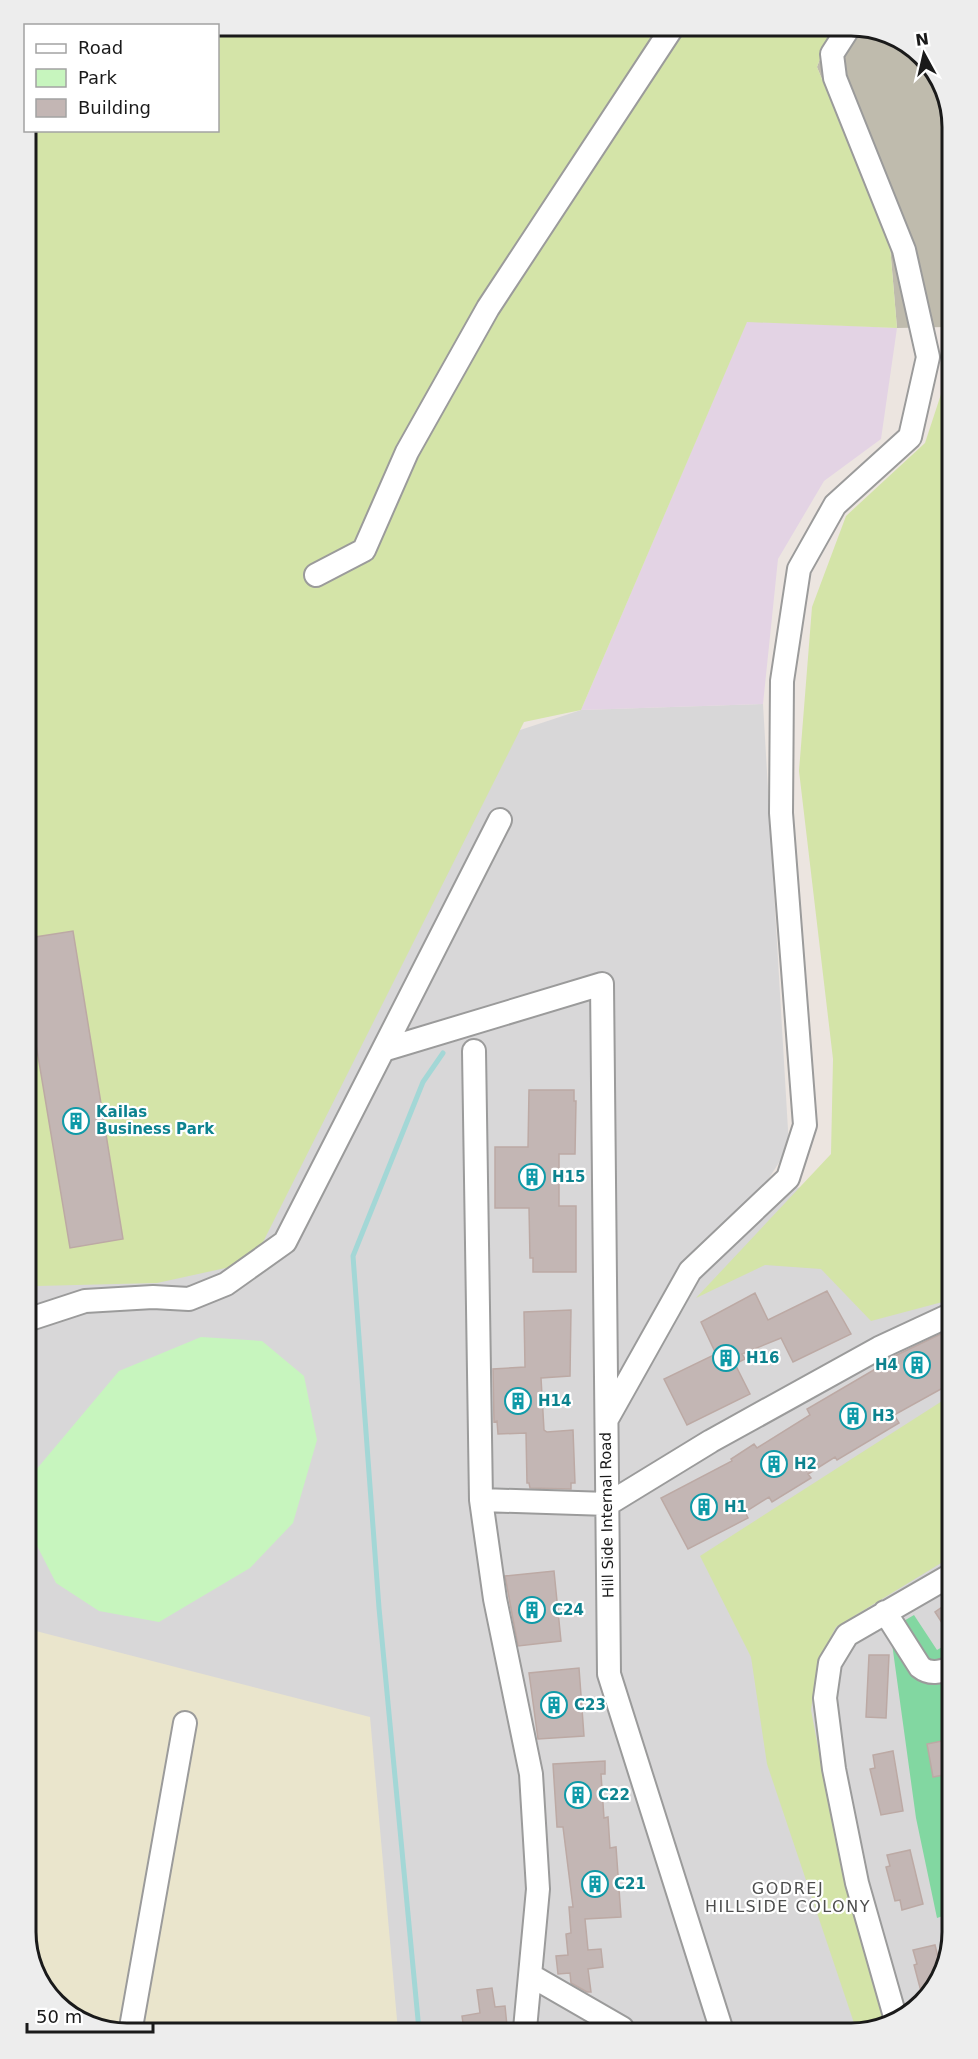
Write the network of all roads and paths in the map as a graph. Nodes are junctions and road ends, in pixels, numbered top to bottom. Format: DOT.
graph roads {
  1 [pos="666,36"];
  2 [pos="844,36"];
  3 [pos="316,575"];
  4 [pos="500,820"];
  5 [pos="383,1050"];
  6 [pos="474,1051"];
  7 [pos="36,1317"];
  8 [pos="942,1320"];
  9 [pos="606,1421"];
  10 [pos="481,1500"];
  11 [pos="608,1504"];
  12 [pos="942,1580"];
  13 [pos="891,1609"];
  14 [pos="942,1662"];
  15 [pos="942,1670"];
  16 [pos="185,1723"];
  17 [pos="530,1976"];
  18 [pos="894,2012"];
  19 [pos="132,2023"];
  20 [pos="526,2023"];
  21 [pos="613,2023"];
  22 [pos="719,2023"];
  1 -- 3 [label="street"];
  2 -- 9 [label="street"];
  4 -- 5 [label="street"];
  5 -- 7 [label="street"];
  5 -- 9 [label="street, Hill Side Internal Road"];
  6 -- 10 [label="street"];
  8 -- 11 [label="street"];
  9 -- 11 [label="street, Hill Side Internal Road"];
  10 -- 11 [label="street"];
  10 -- 17 [label="street"];
  11 -- 22 [label="street, Hill Side Internal Road"];
  12 -- 13 [label="street"];
  13 -- 14 [label="street"];
  13 -- 15 [label="street"];
  13 -- 18 [label="street"];
  16 -- 19 [label="street"];
  17 -- 20 [label="street"];
  17 -- 21 [label="street"];
}
